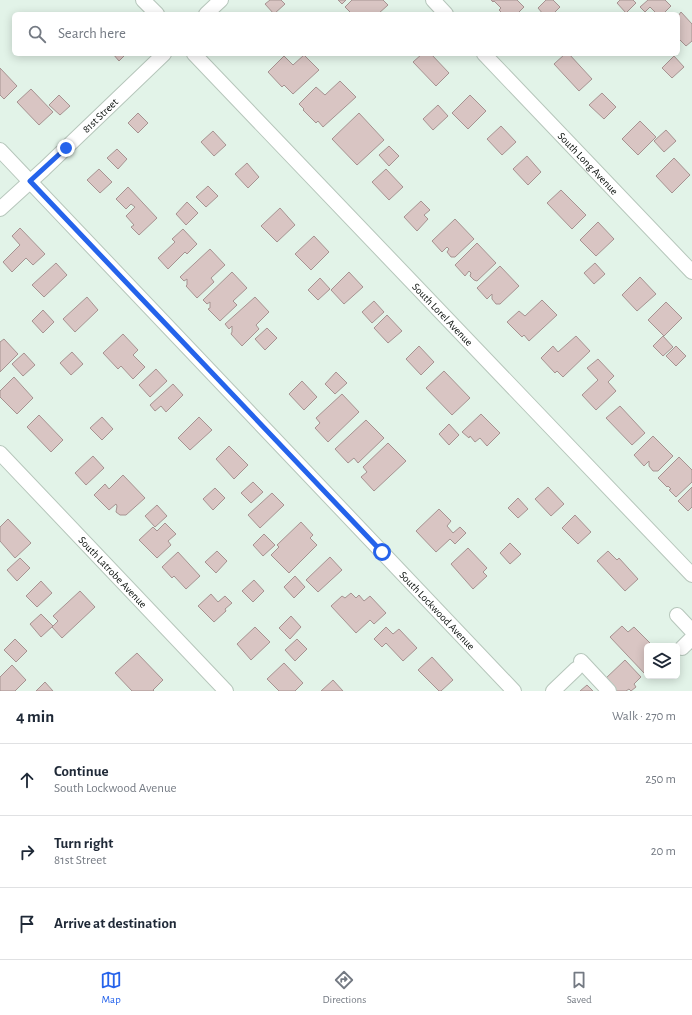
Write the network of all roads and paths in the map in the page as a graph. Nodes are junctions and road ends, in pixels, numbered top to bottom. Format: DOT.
graph roads {
  1 [pos="143,0"];
  2 [pos="221,0"];
  3 [pos="433,0"];
  4 [pos="155,12"];
  5 [pos="208,12"];
  6 [pos="444,12"];
  7 [pos="162,56"];
  8 [pos="196,56"];
  9 [pos="486,56"];
  10 [pos="0,150"];
  11 [pos="30,181"];
  12 [pos="0,209"];
  13 [pos="692,272"];
  14 [pos="0,453"];
  15 [pos="692,575"];
  16 [pos="677,615"];
  17 [pos="692,631"];
  18 [pos="226,691"];
  19 [pos="514,691"];
  20 [pos="553,691"];
  21 [pos="609,691"];
  1 -- 4 [label="street"];
  2 -- 5 [label="street"];
  3 -- 6 [label="street"];
  7 -- 11 [label="street, 81st Street"];
  8 -- 15 [label="street, South Lorel Avenue"];
  9 -- 13 [label="street, South Long Avenue"];
  10 -- 11 [label="street, South Lockwood Avenue"];
  11 -- 12 [label="street, 81st Street"];
  11 -- 19 [label="street, South Lockwood Avenue"];
  14 -- 18 [label="street, South Latrobe Avenue"];
  16 -- 17 [label="street"];
  20 -- 21 [label="street"];
}
